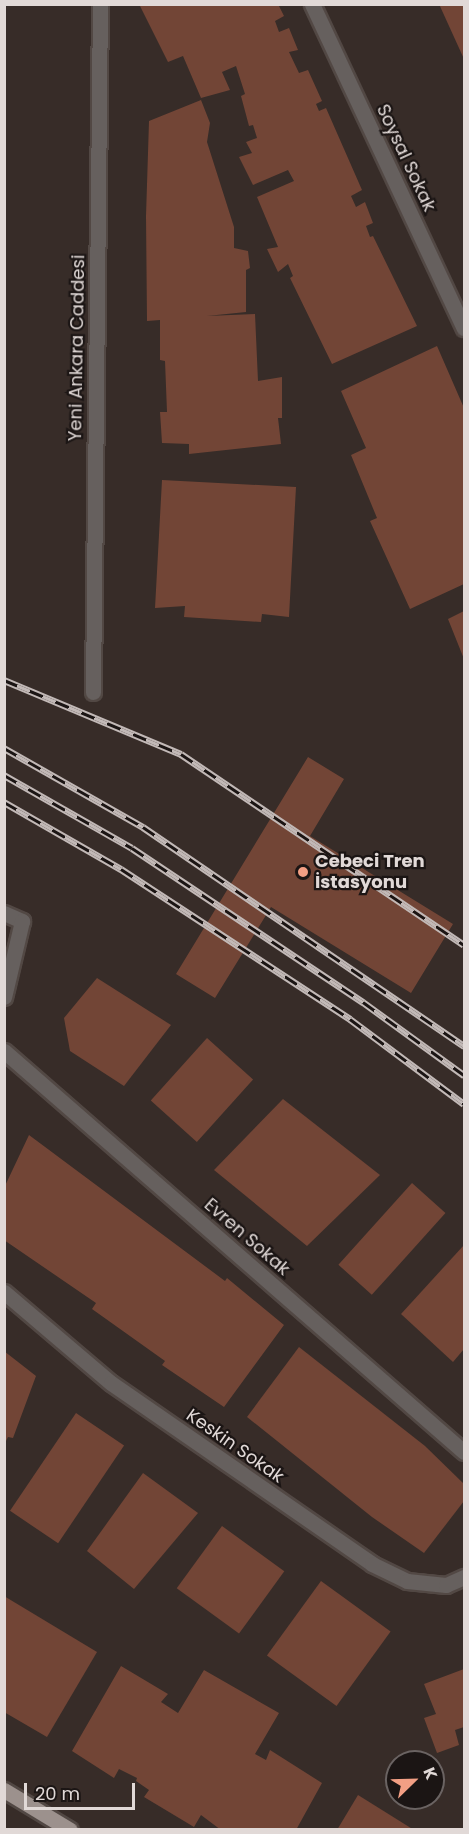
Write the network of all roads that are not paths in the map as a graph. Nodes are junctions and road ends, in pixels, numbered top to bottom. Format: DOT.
graph roads {
  1 [pos="100,4"];
  2 [pos="312,4"];
  3 [pos="465,328"];
  4 [pos="93,692"];
  5 [pos="4,913"];
  6 [pos="4,998"];
  7 [pos="4,1051"];
  8 [pos="4,1292"];
  9 [pos="465,1452"];
  10 [pos="465,1577"];
  11 [pos="4,1790"];
  12 [pos="70,1830"];
  1 -- 4 [label="street, Yeni Ankara Caddesi"];
  2 -- 3 [label="street, Soysal Sokak"];
  5 -- 6 [label="street"];
  7 -- 9 [label="street, Evren Sokak"];
  8 -- 10 [label="street, Keskin Sokak"];
  11 -- 12 [label="main road"];
}
